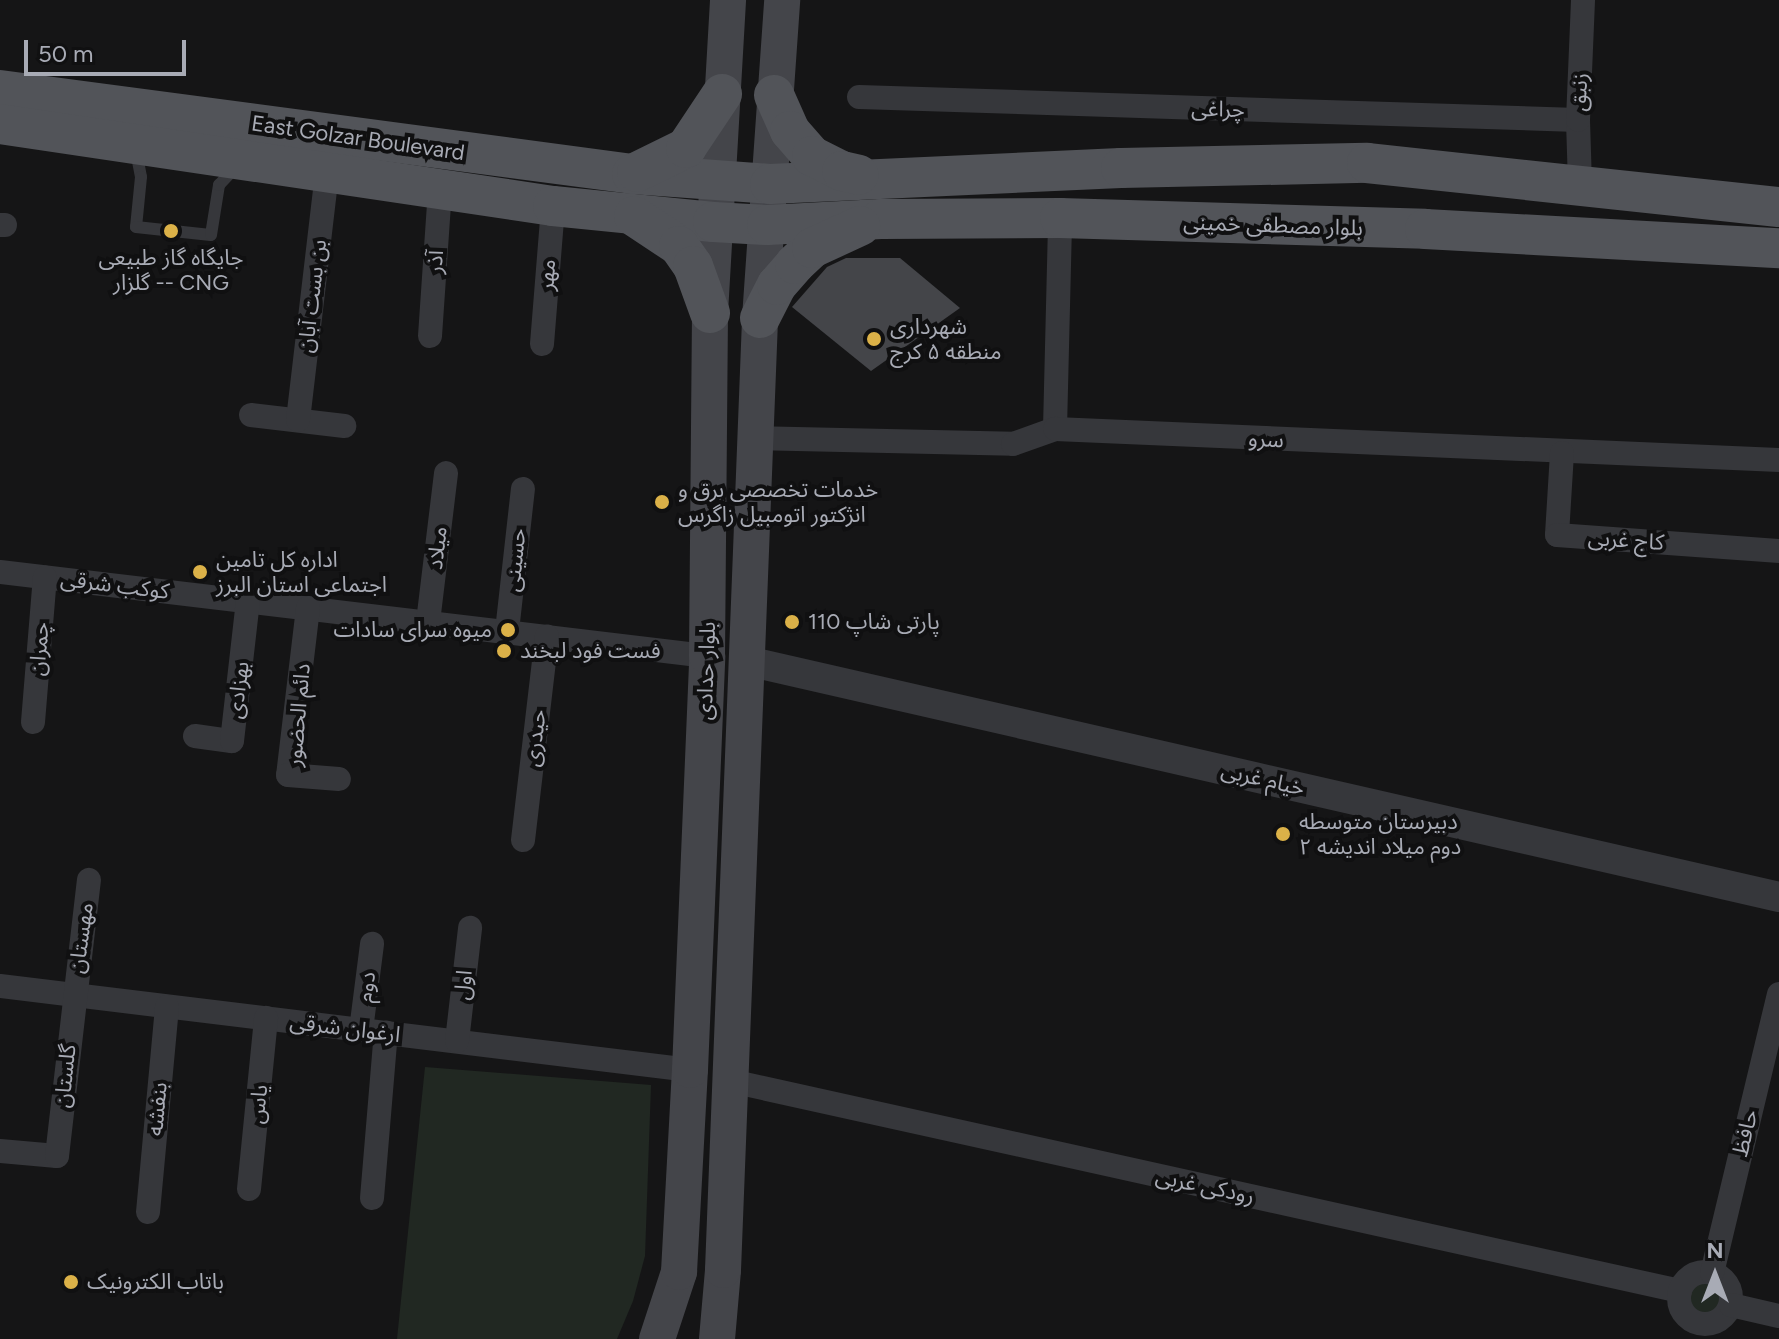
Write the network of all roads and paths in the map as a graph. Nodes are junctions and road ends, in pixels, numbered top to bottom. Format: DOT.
graph roads {
  1 [pos="728,0"];
  2 [pos="782,0"];
  3 [pos="1583,0"];
  4 [pos="0,90"];
  5 [pos="722,94"];
  6 [pos="774,95"];
  7 [pos="859,97"];
  8 [pos="1578,120"];
  9 [pos="0,124"];
  10 [pos="134,144"];
  11 [pos="243,160"];
  12 [pos="1298,164"];
  13 [pos="1429,167"];
  14 [pos="327,172"];
  15 [pos="632,174"];
  16 [pos="716,180"];
  17 [pos="883,180"];
  18 [pos="770,184"];
  19 [pos="1580,184"];
  20 [pos="440,189"];
  21 [pos="553,206"];
  22 [pos="1779,207"];
  23 [pos="631,214"];
  24 [pos="1060,218"];
  25 [pos="881,219"];
  26 [pos="713,222"];
  27 [pos="767,225"];
  28 [pos="1299,225"];
  29 [pos="1425,229"];
  30 [pos="1779,248"];
  31 [pos="710,313"];
  32 [pos="760,318"];
  33 [pos="430,336"];
  34 [pos="542,344"];
  35 [pos="251,415"];
  36 [pos="298,420"];
  37 [pos="344,426"];
  38 [pos="1055,429"];
  39 [pos="755,438"];
  40 [pos="1562,453"];
  41 [pos="1779,460"];
  42 [pos="446,473"];
  43 [pos="523,489"];
  44 [pos="1779,551"];
  45 [pos="0,572"];
  46 [pos="45,577"];
  47 [pos="248,601"];
  48 [pos="308,608"];
  49 [pos="428,622"];
  50 [pos="507,631"];
  51 [pos="547,636"];
  52 [pos="707,656"];
  53 [pos="747,661"];
  54 [pos="33,722"];
  55 [pos="195,736"];
  56 [pos="339,779"];
  57 [pos="523,840"];
  58 [pos="89,880"];
  59 [pos="1779,897"];
  60 [pos="470,928"];
  61 [pos="372,944"];
  62 [pos="0,986"];
  63 [pos="1779,994"];
  64 [pos="74,995"];
  65 [pos="167,1007"];
  66 [pos="266,1018"];
  67 [pos="361,1030"];
  68 [pos="386,1033"];
  69 [pos="457,1041"];
  70 [pos="690,1070"];
  71 [pos="731,1081"];
  72 [pos="0,1151"];
  73 [pos="249,1189"];
  74 [pos="372,1198"];
  75 [pos="148,1212"];
  76 [pos="1712,1273"];
  77 [pos="1680,1291"];
  78 [pos="1731,1305"];
  79 [pos="1779,1316"];
  80 [pos="1697,1331"];
  81 [pos="657,1339"];
  82 [pos="717,1339"];
  1 -- 5 [label="main road, بلوار حدادی"];
  2 -- 6 [label="main road, بلوار حدادی"];
  3 -- 8 [label="street, زنبق"];
  4 -- 15 [label="main road, East Golzar Boulevard"];
  5 -- 15 [label="main road"];
  5 -- 16 [label="main road, بلوار حدادی"];
  6 -- 17 [label="main road"];
  6 -- 18 [label="main road, بلوار حدادی"];
  7 -- 8 [label="street, چراغی"];
  8 -- 19 [label="street, زنبق"];
  9 -- 10 [label="main road, East Golzar Boulevard"];
  10 -- 11 [label="main road, East Golzar Boulevard"];
  10 -- 11 [label="lane"];
  11 -- 14 [label="main road, East Golzar Boulevard"];
  12 -- 13 [label="main road"];
  12 -- 17 [label="main road"];
  12 -- 28 [label="main road"];
  13 -- 19 [label="main road"];
  13 -- 29 [label="main road"];
  14 -- 20 [label="main road, East Golzar Boulevard"];
  14 -- 36 [label="street, بن بست آبان"];
  15 -- 16 [label="main road, East Golzar Boulevard"];
  16 -- 18 [label="main road, East Golzar Boulevard"];
  16 -- 26 [label="main road, بلوار حدادی"];
  17 -- 18 [label="main road"];
  18 -- 27 [label="main road, بلوار حدادی"];
  19 -- 22 [label="main road"];
  20 -- 21 [label="main road, East Golzar Boulevard"];
  20 -- 33 [label="street, آذر"];
  21 -- 23 [label="main road, East Golzar Boulevard"];
  21 -- 34 [label="street, مهر"];
  23 -- 26 [label="main road, East Golzar Boulevard"];
  23 -- 31 [label="main road"];
  24 -- 25 [label="main road, بلوار مصطفی خمینی"];
  24 -- 28 [label="main road, بلوار مصطفی خمینی"];
  24 -- 38 [label="street"];
  25 -- 27 [label="main road, بلوار مصطفی خمینی"];
  25 -- 32 [label="main road"];
  26 -- 27 [label="main road, East Golzar Boulevard"];
  26 -- 31 [label="main road, بلوار حدادی"];
  27 -- 32 [label="main road, بلوار حدادی"];
  28 -- 29 [label="main road, بلوار مصطفی خمینی"];
  29 -- 30 [label="main road, بلوار مصطفی خمینی"];
  31 -- 52 [label="main road, بلوار حدادی"];
  32 -- 39 [label="main road, بلوار حدادی"];
  35 -- 36 [label="street"];
  36 -- 37 [label="street"];
  38 -- 39 [label="street, سرو"];
  38 -- 40 [label="street, سرو"];
  39 -- 53 [label="main road, بلوار حدادی"];
  40 -- 41 [label="street, سرو"];
  40 -- 44 [label="street, کاج غربی"];
  42 -- 49 [label="street, میلاد"];
  43 -- 50 [label="street, حسینی"];
  45 -- 46 [label="street, کوکب شرقی"];
  46 -- 47 [label="street, کوکب شرقی"];
  46 -- 54 [label="street, چمران"];
  47 -- 48 [label="street, کوکب شرقی"];
  47 -- 55 [label="street, بهزادی"];
  48 -- 49 [label="street, کوکب شرقی"];
  48 -- 56 [label="street, دائم الحضور"];
  49 -- 50 [label="street, کوکب شرقی"];
  50 -- 51 [label="street, کوکب شرقی"];
  51 -- 52 [label="street, کوکب شرقی"];
  51 -- 57 [label="street, حیدری"];
  52 -- 70 [label="main road, بلوار حدادی"];
  53 -- 59 [label="street, خیام غربی"];
  53 -- 71 [label="main road, بلوار حدادی"];
  58 -- 64 [label="street, مهستان"];
  60 -- 69 [label="street, اول"];
  61 -- 67 [label="street, دوم"];
  62 -- 64 [label="street, ارغوان شرقی"];
  63 -- 76 [label="street, حافظ"];
  64 -- 65 [label="street, ارغوان شرقی"];
  64 -- 72 [label="street, گلستان"];
  65 -- 66 [label="street, ارغوان شرقی"];
  65 -- 75 [label="street, بنفشه"];
  66 -- 67 [label="street, ارغوان شرقی"];
  66 -- 73 [label="street, یاس"];
  67 -- 68 [label="street, ارغوان شرقی"];
  68 -- 69 [label="street, ارغوان شرقی"];
  68 -- 74 [label="street"];
  69 -- 70 [label="street, ارغوان شرقی"];
  70 -- 81 [label="main road, بلوار حدادی"];
  71 -- 77 [label="street, رودکی غربی"];
  71 -- 82 [label="main road, بلوار حدادی"];
  76 -- 77 [label="street"];
  76 -- 78 [label="street"];
  77 -- 80 [label="street"];
  78 -- 79 [label="street"];
  78 -- 80 [label="street"];
}
